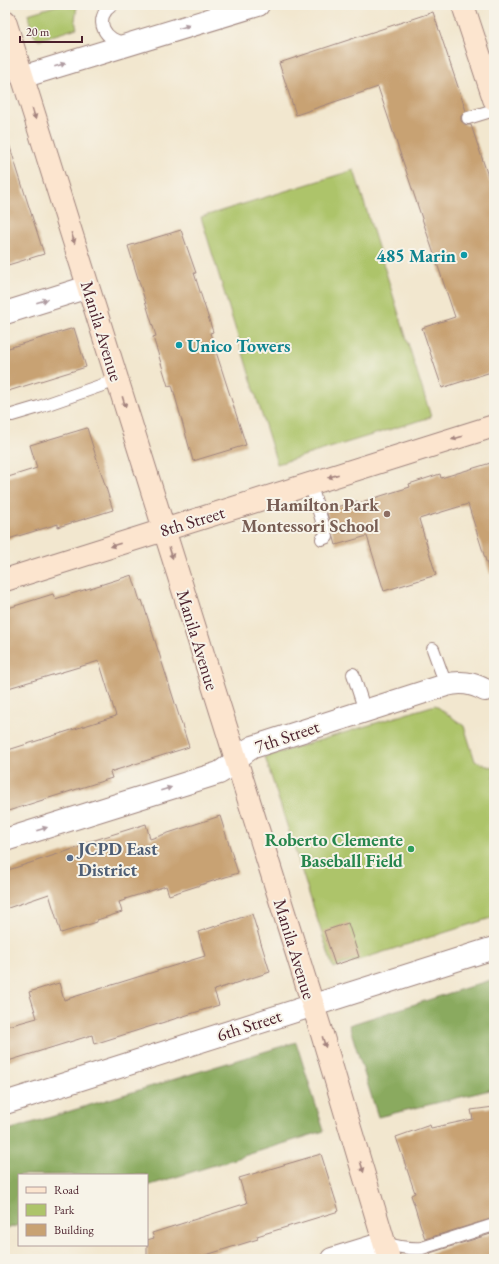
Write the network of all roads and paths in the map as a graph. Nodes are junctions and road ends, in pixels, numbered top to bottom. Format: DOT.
graph roads {
  1 [pos="112,5"];
  2 [pos="258,5"];
  3 [pos="463,5"];
  4 [pos="7,34"];
  5 [pos="131,44"];
  6 [pos="22,77"];
  7 [pos="494,99"];
  8 [pos="494,110"];
  9 [pos="468,118"];
  10 [pos="88,288"];
  11 [pos="5,313"];
  12 [pos="117,380"];
  13 [pos="12,415"];
  14 [pos="494,426"];
  15 [pos="310,483"];
  16 [pos="164,530"];
  17 [pos="322,539"];
  18 [pos="5,580"];
  19 [pos="433,649"];
  20 [pos="353,674"];
  21 [pos="446,685"];
  22 [pos="485,690"];
  23 [pos="365,711"];
  24 [pos="236,760"];
  25 [pos="5,840"];
  26 [pos="494,948"];
  27 [pos="313,1005"];
  28 [pos="5,1103"];
  29 [pos="494,1225"];
  30 [pos="387,1251"];
  31 [pos="332,1259"];
  1 -- 5 [label="lane"];
  5 -- 2 [label="street, one-way"];
  3 -- 7 [label="street"];
  4 -- 6 [label="street, Manila Avenue"];
  6 -- 5 [label="street, one-way"];
  6 -- 10 [label="street, Manila Avenue, one-way"];
  8 -- 9 [label="lane"];
  11 -- 10 [label="street, one-way"];
  10 -- 12 [label="street, Manila Avenue"];
  12 -- 13 [label="lane"];
  12 -- 16 [label="street, Manila Avenue, one-way"];
  14 -- 15 [label="street, 8th Street, one-way"];
  15 -- 16 [label="street, 8th Street"];
  15 -- 17 [label="lane"];
  16 -- 18 [label="street, 8th Street, one-way"];
  16 -- 24 [label="street, Manila Avenue, one-way"];
  19 -- 21 [label="lane"];
  20 -- 23 [label="lane"];
  21 -- 22 [label="street, 7th Street"];
  21 -- 23 [label="street, 7th Street"];
  23 -- 24 [label="street, 7th Street"];
  25 -- 24 [label="street, 7th Street, one-way"];
  24 -- 27 [label="street, Manila Avenue"];
  26 -- 27 [label="street, 6th Street"];
  27 -- 28 [label="street, 6th Street"];
  27 -- 30 [label="street, Manila Avenue, one-way"];
  29 -- 30 [label="lane"];
  30 -- 31 [label="street"];
}
